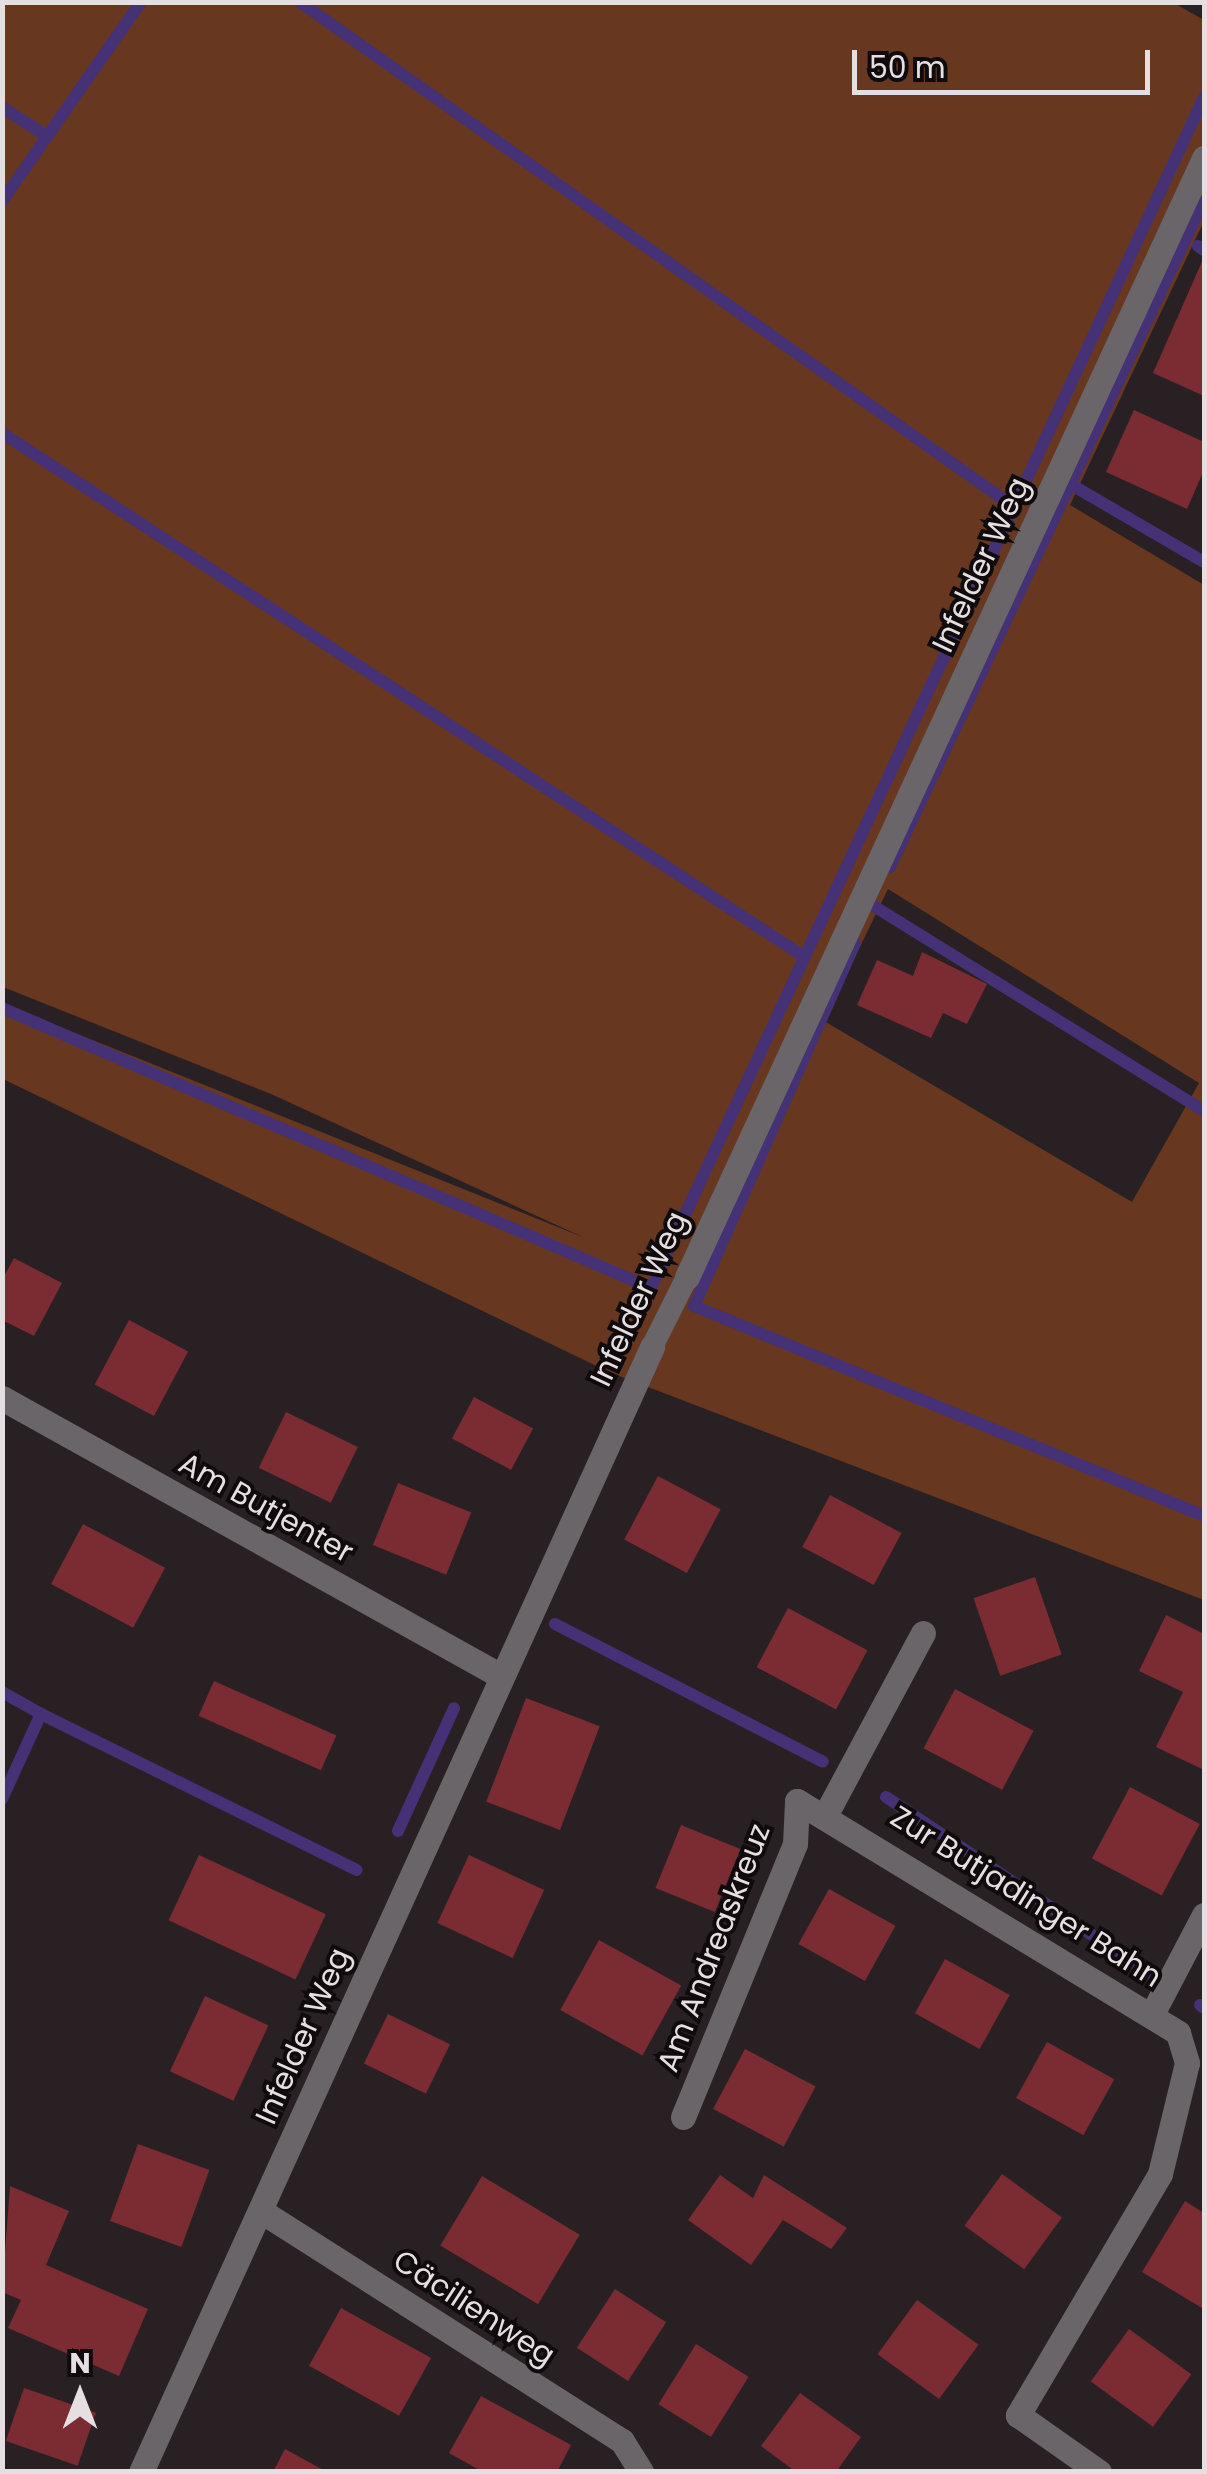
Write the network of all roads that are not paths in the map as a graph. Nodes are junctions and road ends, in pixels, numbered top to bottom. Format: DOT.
graph roads {
  1 [pos="1204,158"];
  2 [pos="687,1277"];
  3 [pos="652,1347"];
  4 [pos="2,1398"];
  5 [pos="923,1633"];
  6 [pos="499,1675"];
  7 [pos="797,1802"];
  8 [pos="828,1812"];
  9 [pos="1204,1915"];
  10 [pos="1152,2014"];
  11 [pos="683,2117"];
  12 [pos="261,2211"];
  13 [pos="141,2472"];
  14 [pos="641,2472"];
  15 [pos="1098,2472"];
  1 -- 2 [label="street, Infelder Weg"];
  2 -- 3 [label="lane, Infelder Weg"];
  3 -- 6 [label="street, Infelder Weg"];
  4 -- 6 [label="street, Am Butjenter"];
  5 -- 8 [label="street"];
  6 -- 12 [label="street, Infelder Weg"];
  7 -- 8 [label="street, Zur Butjadinger Bahn"];
  7 -- 11 [label="street, Am Andreaskreuz"];
  8 -- 10 [label="street, Zur Butjadinger Bahn"];
  9 -- 10 [label="street"];
  10 -- 15 [label="street, Zur Butjadinger Bahn"];
  12 -- 13 [label="street, Infelder Weg"];
  12 -- 14 [label="street, Cäcilienweg"];
}
